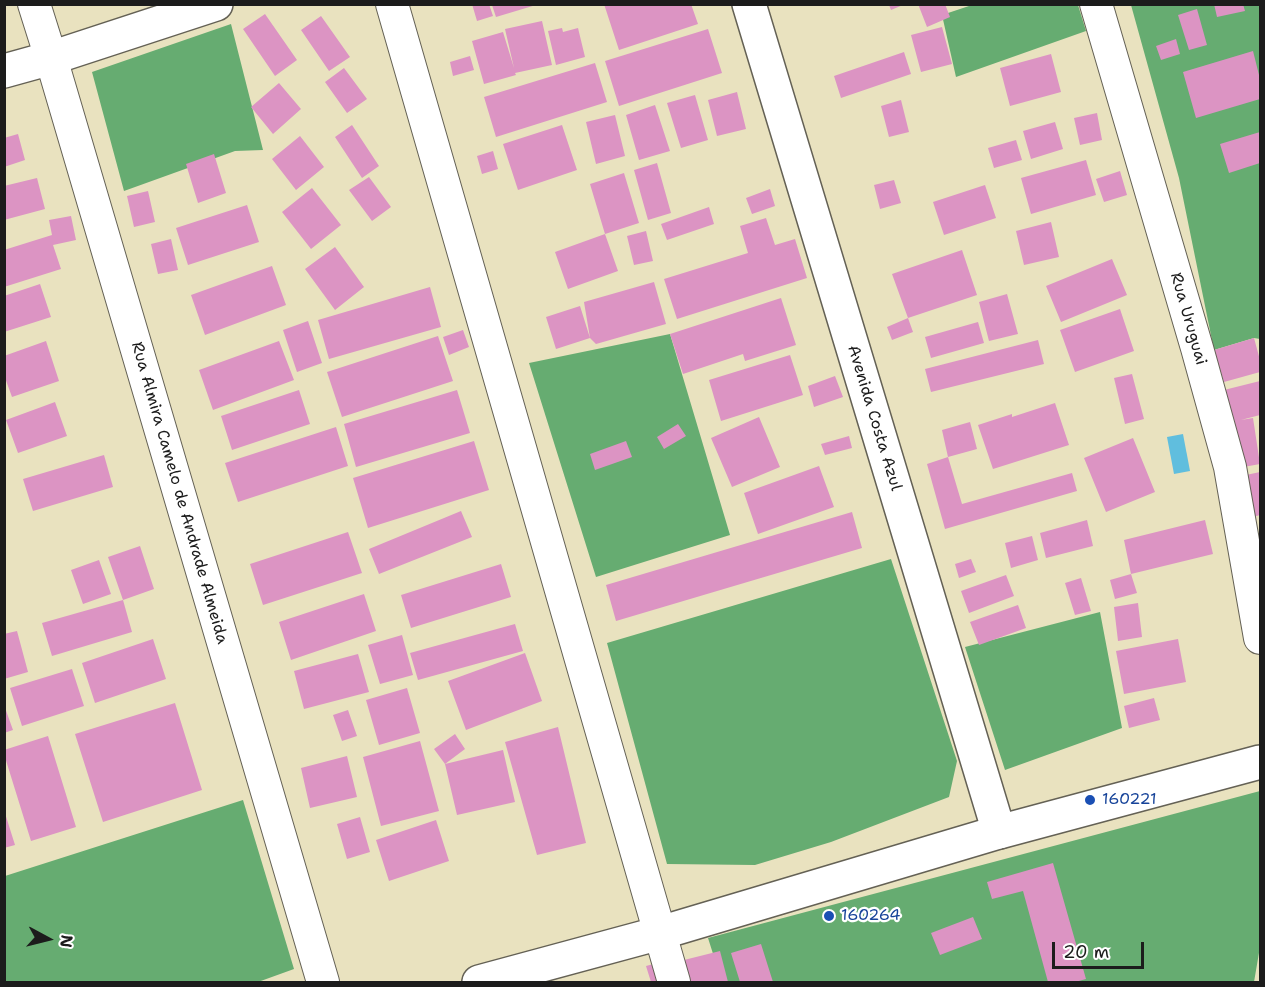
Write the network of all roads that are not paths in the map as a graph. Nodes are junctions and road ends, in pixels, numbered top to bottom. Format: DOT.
graph roads {
  1 [pos="34,4"];
  2 [pos="216,4"];
  3 [pos="392,4"];
  4 [pos="749,4"];
  5 [pos="1096,4"];
  6 [pos="51,58"];
  7 [pos="4,71"];
  8 [pos="1260,638"];
  9 [pos="1260,762"];
  10 [pos="999,832"];
  11 [pos="660,933"];
  12 [pos="323,982"];
  13 [pos="479,982"];
  14 [pos="674,982"];
  1 -- 6 [label="street, Rua Almira Camelo de Andrade Almeida"];
  2 -- 6 [label="street"];
  3 -- 11 [label="street"];
  4 -- 10 [label="street, Avenida Costa Azul"];
  5 -- 8 [label="street, Rua Uruguai"];
  6 -- 7 [label="street"];
  6 -- 12 [label="street, Rua Almira Camelo de Andrade Almeida"];
  9 -- 10 [label="street"];
  10 -- 11 [label="street"];
  11 -- 13 [label="street"];
  11 -- 14 [label="street"];
}
